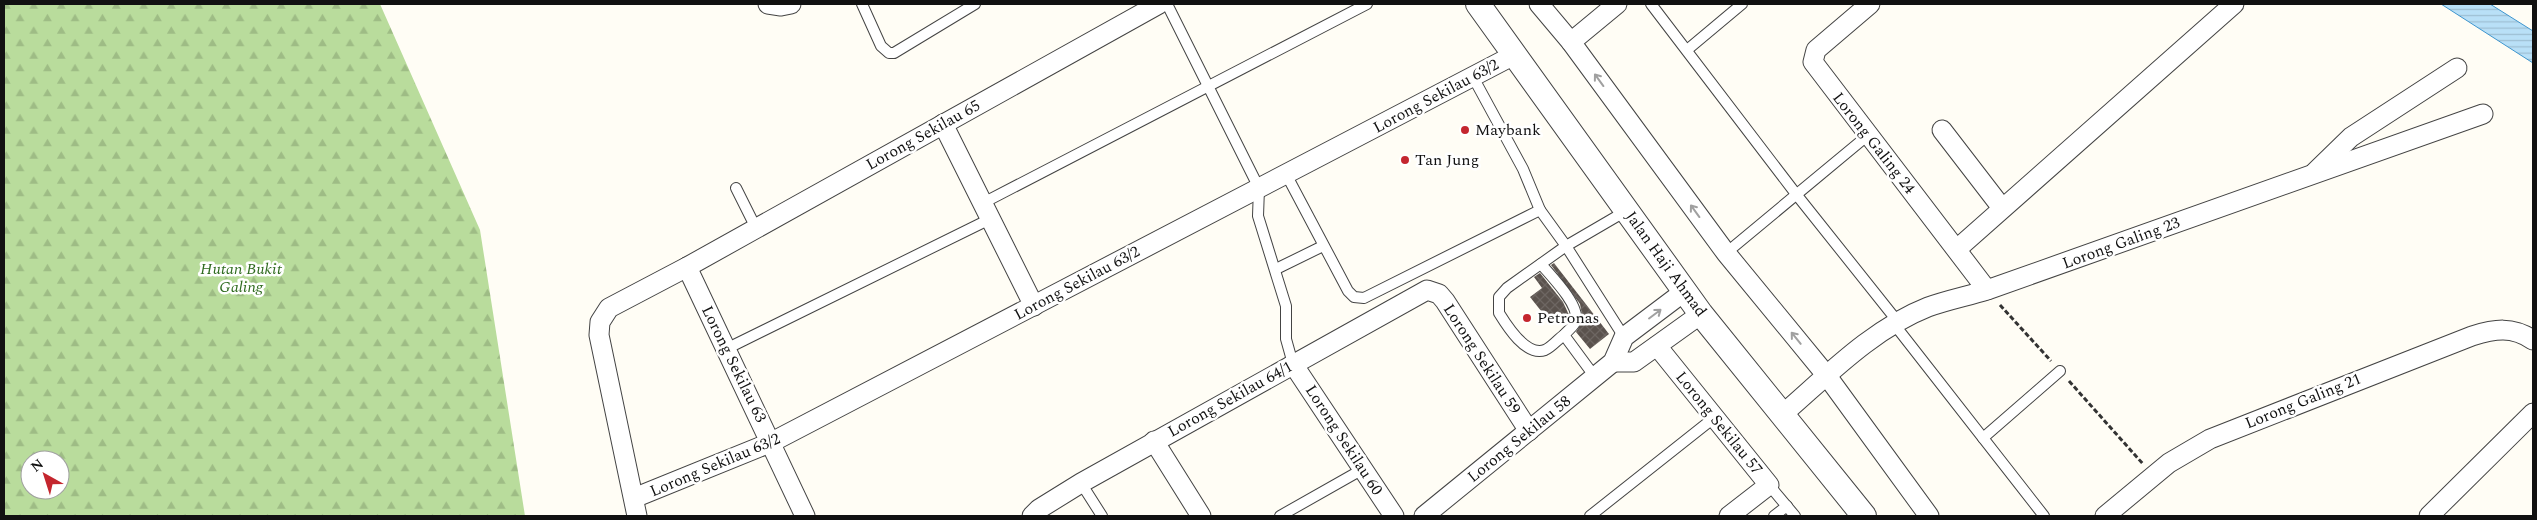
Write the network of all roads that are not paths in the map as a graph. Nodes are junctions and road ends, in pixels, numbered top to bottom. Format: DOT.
graph roads {
  1 [pos="768,4"];
  2 [pos="792,4"];
  3 [pos="862,4"];
  4 [pos="975,4"];
  5 [pos="1158,4"];
  6 [pos="1167,4"];
  7 [pos="1367,4"];
  8 [pos="1478,4"];
  9 [pos="1539,4"];
  10 [pos="1617,4"];
  11 [pos="1651,4"];
  12 [pos="1742,4"];
  13 [pos="1870,4"];
  14 [pos="2234,4"];
  15 [pos="1571,42"];
  16 [pos="1687,50"];
  17 [pos="1514,55"];
  18 [pos="2457,68"];
  19 [pos="1473,77"];
  20 [pos="1208,85"];
  21 [pos="2483,114"];
  22 [pos="943,124"];
  23 [pos="1942,130"];
  24 [pos="1867,136"];
  25 [pos="1286,174"];
  26 [pos="2313,174"];
  27 [pos="736,188"];
  28 [pos="1259,188"];
  29 [pos="1796,194"];
  30 [pos="2002,208"];
  31 [pos="1540,210"];
  32 [pos="1627,210"];
  33 [pos="986,211"];
  34 [pos="756,228"];
  35 [pos="1324,246"];
  36 [pos="1566,246"];
  37 [pos="1957,249"];
  38 [pos="1726,253"];
  39 [pos="1541,264"];
  40 [pos="687,267"];
  41 [pos="1276,269"];
  42 [pos="1432,290"];
  43 [pos="1987,290"];
  44 [pos="1684,291"];
  45 [pos="1034,306"];
  46 [pos="1701,314"];
  47 [pos="1896,323"];
  48 [pos="2529,333"];
  49 [pos="1564,335"];
  50 [pos="1624,337"];
  51 [pos="1657,346"];
  52 [pos="726,349"];
  53 [pos="1613,362"];
  54 [pos="1293,364"];
  55 [pos="2060,371"];
  56 [pos="1827,376"];
  57 [pos="1595,377"];
  58 [pos="2533,413"];
  59 [pos="1782,414"];
  60 [pos="1715,417"];
  61 [pos="1529,431"];
  62 [pos="1983,438"];
  63 [pos="1154,441"];
  64 [pos="772,442"];
  65 [pos="1363,469"];
  66 [pos="1081,483"];
  67 [pos="1768,485"];
  68 [pos="1787,506"];
  69 [pos="636,507"];
  70 [pos="2434,515"];
  71 [pos="803,516"];
  72 [pos="1032,516"];
  73 [pos="1102,516"];
  74 [pos="1201,516"];
  75 [pos="1280,516"];
  76 [pos="1394,516"];
  77 [pos="1424,516"];
  78 [pos="1590,516"];
  79 [pos="1729,516"];
  80 [pos="1774,516"];
  81 [pos="1795,516"];
  82 [pos="1864,516"];
  83 [pos="1929,516"];
  84 [pos="2044,516"];
  85 [pos="2105,516"];
  1 -- 2 [label="street"];
  3 -- 4 [label="lane"];
  5 -- 22 [label="street, Lorong Sekilau 65"];
  6 -- 20 [label="lane"];
  7 -- 20 [label="lane"];
  8 -- 17 [label="street, Jalan Haji Ahmad"];
  9 -- 15 [label="street"];
  10 -- 15 [label="street"];
  11 -- 16 [label="lane"];
  12 -- 16 [label="lane"];
  13 -- 24 [label="street, Lorong Galing 24"];
  14 -- 30 [label="street"];
  38 -- 15 [label="street, one-way"];
  16 -- 29 [label="lane"];
  17 -- 19 [label="street, Lorong Sekilau 63/2"];
  17 -- 32 [label="street, Jalan Haji Ahmad"];
  18 -- 26 [label="street"];
  19 -- 25 [label="street, Lorong Sekilau 63/2"];
  19 -- 31 [label="lane"];
  20 -- 28 [label="lane"];
  20 -- 33 [label="lane"];
  21 -- 26 [label="street, Lorong Galing 23"];
  22 -- 33 [label="street"];
  22 -- 34 [label="street, Lorong Sekilau 65"];
  23 -- 30 [label="street"];
  24 -- 29 [label="lane"];
  24 -- 37 [label="street, Lorong Galing 24"];
  25 -- 28 [label="street, Lorong Sekilau 63/2"];
  25 -- 35 [label="lane"];
  26 -- 43 [label="street, Lorong Galing 23"];
  27 -- 34 [label="lane"];
  28 -- 41 [label="lane"];
  28 -- 45 [label="street, Lorong Sekilau 63/2"];
  29 -- 38 [label="lane"];
  29 -- 47 [label="lane"];
  30 -- 37 [label="street"];
  31 -- 35 [label="lane"];
  31 -- 36 [label="lane"];
  32 -- 36 [label="lane"];
  32 -- 44 [label="street, Jalan Haji Ahmad"];
  33 -- 45 [label="street"];
  33 -- 52 [label="lane"];
  34 -- 40 [label="street, Lorong Sekilau 65"];
  35 -- 41 [label="lane"];
  36 -- 39 [label="lane"];
  36 -- 50 [label="lane"];
  37 -- 43 [label="street, Lorong Galing 24"];
  56 -- 38 [label="street, one-way"];
  39 -- 49 [label="lane"];
  39 -- 49 [label="lane"];
  40 -- 52 [label="street, Lorong Sekilau 63"];
  40 -- 69 [label="street, Lorong Sekilau 65"];
  41 -- 54 [label="lane"];
  42 -- 54 [label="street, Lorong Sekilau 64/1"];
  42 -- 61 [label="street, Lorong Sekilau 59"];
  43 -- 47 [label="street, Lorong Galing 23"];
  44 -- 46 [label="street, Jalan Haji Ahmad"];
  50 -- 44 [label="street, Lorong Sekilau 58, one-way"];
  45 -- 64 [label="street, Lorong Sekilau 63/2"];
  46 -- 51 [label="street"];
  46 -- 59 [label="street, Jalan Haji Ahmad"];
  47 -- 56 [label="street, Lorong Galing 23"];
  47 -- 62 [label="lane"];
  48 -- 85 [label="street, Lorong Galing 21"];
  49 -- 57 [label="lane"];
  50 -- 53 [label="street, Lorong Sekilau 58"];
  51 -- 53 [label="street"];
  51 -- 60 [label="street, Lorong Sekilau 57"];
  52 -- 64 [label="street, Lorong Sekilau 63"];
  53 -- 57 [label="street, Lorong Sekilau 58"];
  54 -- 63 [label="street, Lorong Sekilau 64/1"];
  54 -- 65 [label="street, Lorong Sekilau 60"];
  55 -- 62 [label="lane"];
  56 -- 59 [label="street, Lorong Galing 23"];
  56 -- 83 [label="street"];
  57 -- 61 [label="street, Lorong Sekilau 58"];
  58 -- 70 [label="street"];
  59 -- 82 [label="street, Jalan Haji Ahmad"];
  60 -- 67 [label="street, Lorong Sekilau 57"];
  60 -- 78 [label="lane"];
  61 -- 77 [label="street, Lorong Sekilau 58"];
  62 -- 84 [label="lane"];
  63 -- 66 [label="street, Lorong Sekilau 64/1"];
  63 -- 74 [label="street"];
  64 -- 69 [label="street, Lorong Sekilau 63/2"];
  64 -- 71 [label="street, Lorong Sekilau 63"];
  65 -- 75 [label="lane"];
  65 -- 76 [label="street, Lorong Sekilau 60"];
  66 -- 72 [label="street, Lorong Sekilau 64/1"];
  66 -- 73 [label="lane"];
  67 -- 68 [label="lane"];
  67 -- 79 [label="street, Lorong Sekilau 57"];
  68 -- 80 [label="lane"];
  68 -- 81 [label="lane"];
}
